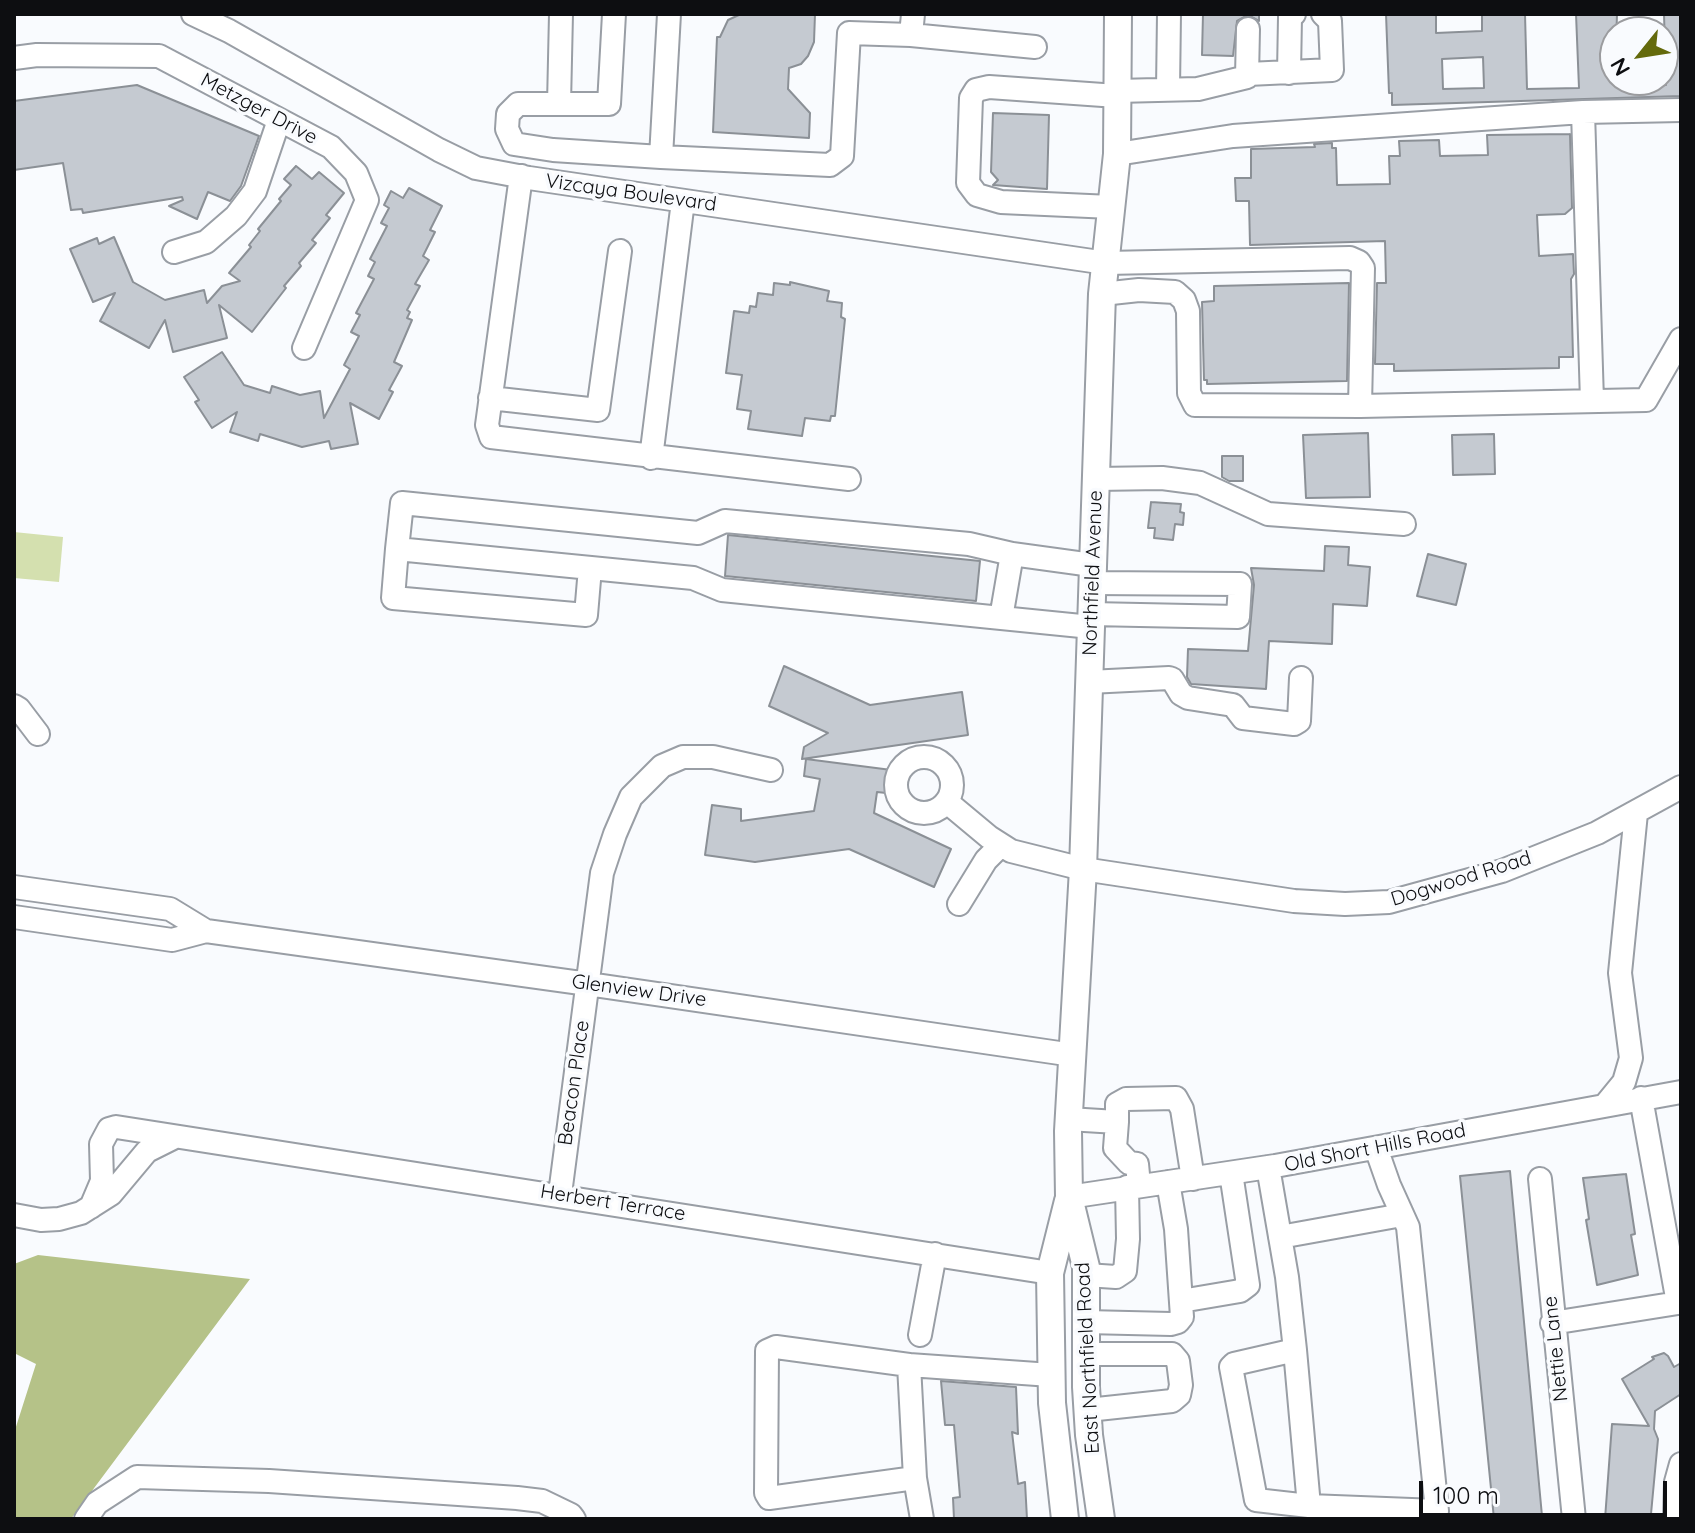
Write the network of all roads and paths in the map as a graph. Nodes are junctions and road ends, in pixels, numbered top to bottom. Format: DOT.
graph roads {
  1 [pos="193,14"];
  2 [pos="561,14"];
  3 [pos="614,14"];
  4 [pos="669,14"];
  5 [pos="1118,14"];
  6 [pos="1169,14"];
  7 [pos="1294,14"];
  8 [pos="1323,14"];
  9 [pos="850,24"];
  10 [pos="912,25"];
  11 [pos="1248,29"];
  12 [pos="1035,47"];
  13 [pos="14,58"];
  14 [pos="1289,73"];
  15 [pos="1248,74"];
  16 [pos="1168,89"];
  17 [pos="1117,94"];
  18 [pos="559,104"];
  19 [pos="1681,110"];
  20 [pos="1583,112"];
  21 [pos="279,120"];
  22 [pos="1117,154"];
  23 [pos="661,157"];
  24 [pos="521,176"];
  25 [pos="683,201"];
  26 [pos="1111,207"];
  27 [pos="620,251"];
  28 [pos="174,252"];
  29 [pos="1106,263"];
  30 [pos="1102,294"];
  31 [pos="1681,339"];
  32 [pos="304,348"];
  33 [pos="490,398"];
  34 [pos="1592,401"];
  35 [pos="1360,406"];
  36 [pos="651,458"];
  37 [pos="849,479"];
  38 [pos="1096,479"];
  39 [pos="1404,524"];
  40 [pos="397,549"];
  41 [pos="1012,554"];
  42 [pos="590,568"];
  43 [pos="1092,574"];
  44 [pos="1001,618"];
  45 [pos="1091,620"];
  46 [pos="1301,678"];
  47 [pos="1089,682"];
  48 [pos="14,706"];
  49 [pos="38,734"];
  50 [pos="771,770"];
  51 [pos="1681,787"];
  52 [pos="947,802"];
  53 [pos="1636,813"];
  54 [pos="1001,845"];
  55 [pos="1083,869"];
  56 [pos="14,887"];
  57 [pos="959,904"];
  58 [pos="14,917"];
  59 [pos="206,931"];
  60 [pos="588,984"];
  61 [pos="1073,1055"];
  62 [pos="1681,1092"];
  63 [pos="1641,1098"];
  64 [pos="1606,1104"];
  65 [pos="1117,1122"];
  66 [pos="1068,1125"];
  67 [pos="175,1137"];
  68 [pos="1376,1148"];
  69 [pos="1268,1167"];
  70 [pos="1231,1173"];
  71 [pos="1193,1179"];
  72 [pos="1540,1179"];
  73 [pos="1168,1182"];
  74 [pos="1133,1186"];
  75 [pos="560,1194"];
  76 [pos="1069,1197"];
  77 [pos="91,1207"];
  78 [pos="14,1215"];
  79 [pos="1402,1215"];
  80 [pos="1280,1237"];
  81 [pos="935,1254"];
  82 [pos="1050,1273"];
  83 [pos="1086,1275"];
  84 [pos="1181,1301"];
  85 [pos="1086,1322"];
  86 [pos="1552,1323"];
  87 [pos="920,1335"];
  88 [pos="1295,1350"];
  89 [pos="1086,1354"];
  90 [pos="909,1365"];
  91 [pos="1051,1375"];
  92 [pos="1087,1399"];
  93 [pos="1681,1464"];
  94 [pos="915,1478"];
  95 [pos="1309,1506"];
  96 [pos="86,1519"];
  97 [pos="574,1519"];
  98 [pos="922,1519"];
  99 [pos="1065,1519"];
  100 [pos="1101,1519"];
  101 [pos="1574,1519"];
  102 [pos="1675,1519"];
  1 -- 24 [label="street, Vizcaya Boulevard"];
  2 -- 18 [label="street"];
  3 -- 18 [label="street"];
  4 -- 23 [label="street"];
  5 -- 17 [label="main road, Northfield Avenue"];
  6 -- 16 [label="street"];
  7 -- 14 [label="street"];
  8 -- 14 [label="street"];
  9 -- 10 [label="street"];
  9 -- 23 [label="street"];
  10 -- 12 [label="street"];
  11 -- 15 [label="street"];
  13 -- 21 [label="street, Metzger Drive"];
  14 -- 15 [label="street"];
  15 -- 16 [label="street"];
  16 -- 17 [label="street"];
  17 -- 22 [label="main road, Northfield Avenue"];
  17 -- 26 [label="street"];
  18 -- 23 [label="street"];
  19 -- 20 [label="street"];
  20 -- 22 [label="street"];
  20 -- 34 [label="street"];
  21 -- 28 [label="street"];
  21 -- 32 [label="street, Metzger Drive"];
  22 -- 26 [label="main road, Northfield Avenue"];
  24 -- 25 [label="street, Vizcaya Boulevard"];
  24 -- 33 [label="street"];
  25 -- 29 [label="street, Vizcaya Boulevard"];
  25 -- 36 [label="street"];
  26 -- 29 [label="main road, Northfield Avenue"];
  27 -- 33 [label="street"];
  29 -- 30 [label="main road, Northfield Avenue"];
  29 -- 35 [label="street, Vizcaya Boulevard"];
  30 -- 35 [label="street"];
  30 -- 38 [label="main road, Northfield Avenue"];
  31 -- 34 [label="street"];
  33 -- 36 [label="street"];
  34 -- 35 [label="street"];
  36 -- 37 [label="street"];
  38 -- 39 [label="street"];
  38 -- 43 [label="main road, Northfield Avenue"];
  40 -- 41 [label="street"];
  40 -- 42 [label="street"];
  40 -- 42 [label="street"];
  41 -- 43 [label="street"];
  41 -- 44 [label="street"];
  42 -- 44 [label="street"];
  43 -- 45 [label="main road, Northfield Avenue"];
  43 -- 45 [label="street"];
  44 -- 45 [label="street"];
  45 -- 47 [label="main road, Northfield Avenue"];
  46 -- 47 [label="street"];
  47 -- 55 [label="main road, Northfield Avenue"];
  48 -- 49 [label="street"];
  50 -- 60 [label="street, Beacon Place"];
  51 -- 53 [label="street, Dogwood Road"];
  52 -- 54 [label="street, Dogwood Road"];
  53 -- 55 [label="street, Dogwood Road"];
  53 -- 64 [label="street"];
  54 -- 55 [label="street, Dogwood Road"];
  54 -- 57 [label="street"];
  55 -- 61 [label="main road, Northfield Avenue"];
  56 -- 59 [label="street, Glenview Drive"];
  58 -- 59 [label="street, Glenview Drive"];
  59 -- 60 [label="street, Glenview Drive"];
  60 -- 61 [label="street, Glenview Drive"];
  60 -- 75 [label="street, Beacon Place"];
  61 -- 66 [label="main road, Northfield Avenue"];
  62 -- 63 [label="street, Old Short Hills Road"];
  63 -- 64 [label="street, Old Short Hills Road"];
  63 -- 86 [label="street"];
  64 -- 68 [label="street, Old Short Hills Road"];
  65 -- 66 [label="street"];
  65 -- 71 [label="street"];
  65 -- 74 [label="street"];
  66 -- 76 [label="main road, East Northfield Road"];
  67 -- 75 [label="street, Herbert Terrace"];
  67 -- 77 [label="street"];
  67 -- 77 [label="street, Herbert Terrace"];
  68 -- 69 [label="street, Old Short Hills Road"];
  68 -- 79 [label="street"];
  69 -- 70 [label="street, Old Short Hills Road"];
  69 -- 80 [label="street"];
  70 -- 71 [label="street, Old Short Hills Road"];
  70 -- 84 [label="street"];
  71 -- 73 [label="street, Old Short Hills Road"];
  72 -- 86 [label="street, Nettie Lane"];
  73 -- 74 [label="street, Old Short Hills Road"];
  73 -- 84 [label="street"];
  74 -- 76 [label="street, Old Short Hills Road"];
  74 -- 83 [label="street"];
  75 -- 81 [label="street, Herbert Terrace"];
  76 -- 82 [label="main road, East Northfield Road"];
  76 -- 83 [label="main road, East Northfield Road"];
  77 -- 78 [label="street"];
  79 -- 80 [label="street"];
  79 -- 95 [label="street"];
  80 -- 88 [label="street"];
  81 -- 82 [label="street, Herbert Terrace"];
  81 -- 87 [label="street"];
  82 -- 91 [label="main road, East Northfield Road"];
  82 -- 92 [label="main road"];
  83 -- 85 [label="main road, East Northfield Road"];
  84 -- 85 [label="street"];
  85 -- 89 [label="main road, East Northfield Road"];
  86 -- 101 [label="street, Nettie Lane"];
  88 -- 95 [label="street"];
  88 -- 95 [label="street"];
  89 -- 92 [label="main road, East Northfield Road"];
  89 -- 92 [label="street"];
  90 -- 91 [label="street"];
  90 -- 94 [label="street"];
  90 -- 94 [label="street"];
  91 -- 99 [label="main road, East Northfield Road"];
  92 -- 100 [label="main road, East Northfield Road"];
  93 -- 102 [label="street"];
  94 -- 98 [label="street"];
  96 -- 97 [label="street"];
}
